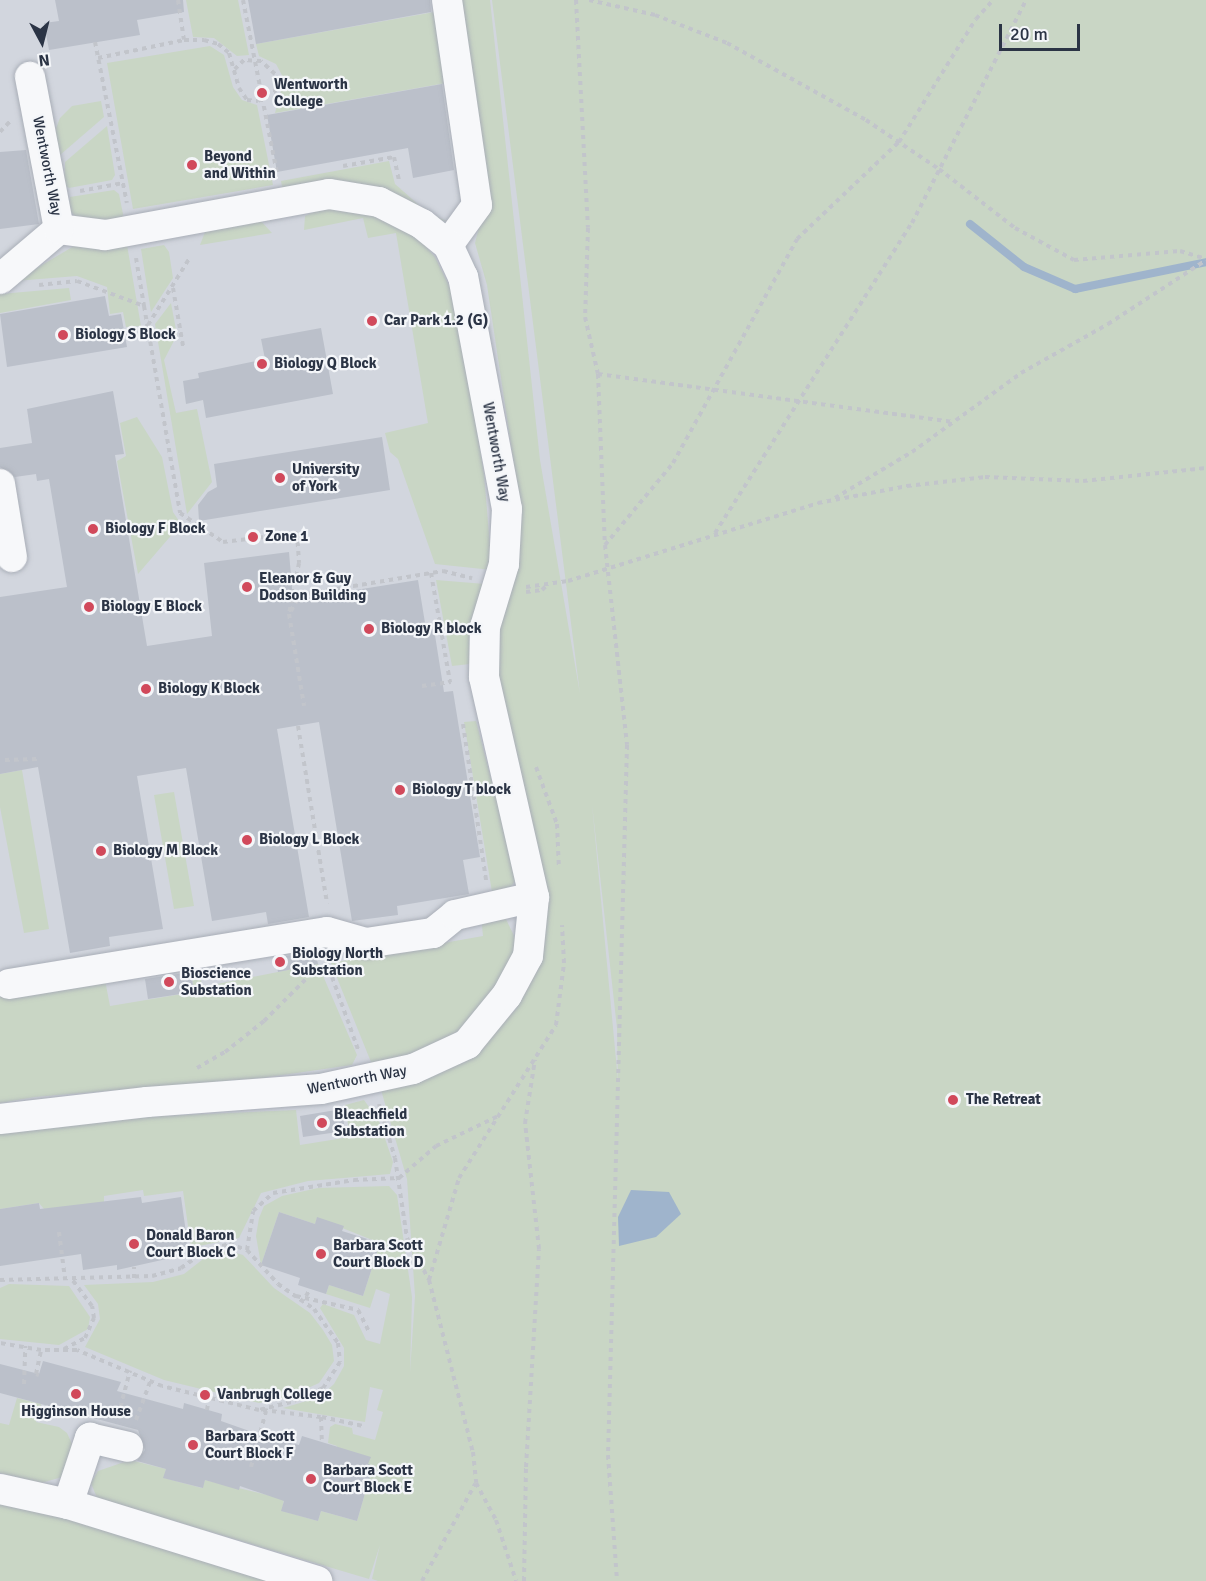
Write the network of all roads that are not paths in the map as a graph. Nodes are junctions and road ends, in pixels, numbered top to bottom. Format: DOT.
graph roads {
  1 [pos="447,0"];
  2 [pos="30,77"];
  3 [pos="59,229"];
  4 [pos="448,245"];
  5 [pos="0,279"];
  6 [pos="0,484"];
  7 [pos="12,556"];
  8 [pos="534,897"];
  9 [pos="9,984"];
  10 [pos="0,1119"];
  11 [pos="119,1445"];
  12 [pos="0,1489"];
  13 [pos="68,1504"];
  14 [pos="317,1581"];
  1 -- 4 [label="street"];
  2 -- 3 [label="street, Wentworth Way"];
  3 -- 4 [label="street, Wentworth Way"];
  3 -- 5 [label="street"];
  4 -- 8 [label="street, Wentworth Way"];
  6 -- 7 [label="street"];
  8 -- 9 [label="street"];
  8 -- 10 [label="street, Wentworth Way"];
  11 -- 13 [label="street"];
  12 -- 13 [label="street"];
  13 -- 14 [label="street"];
}
